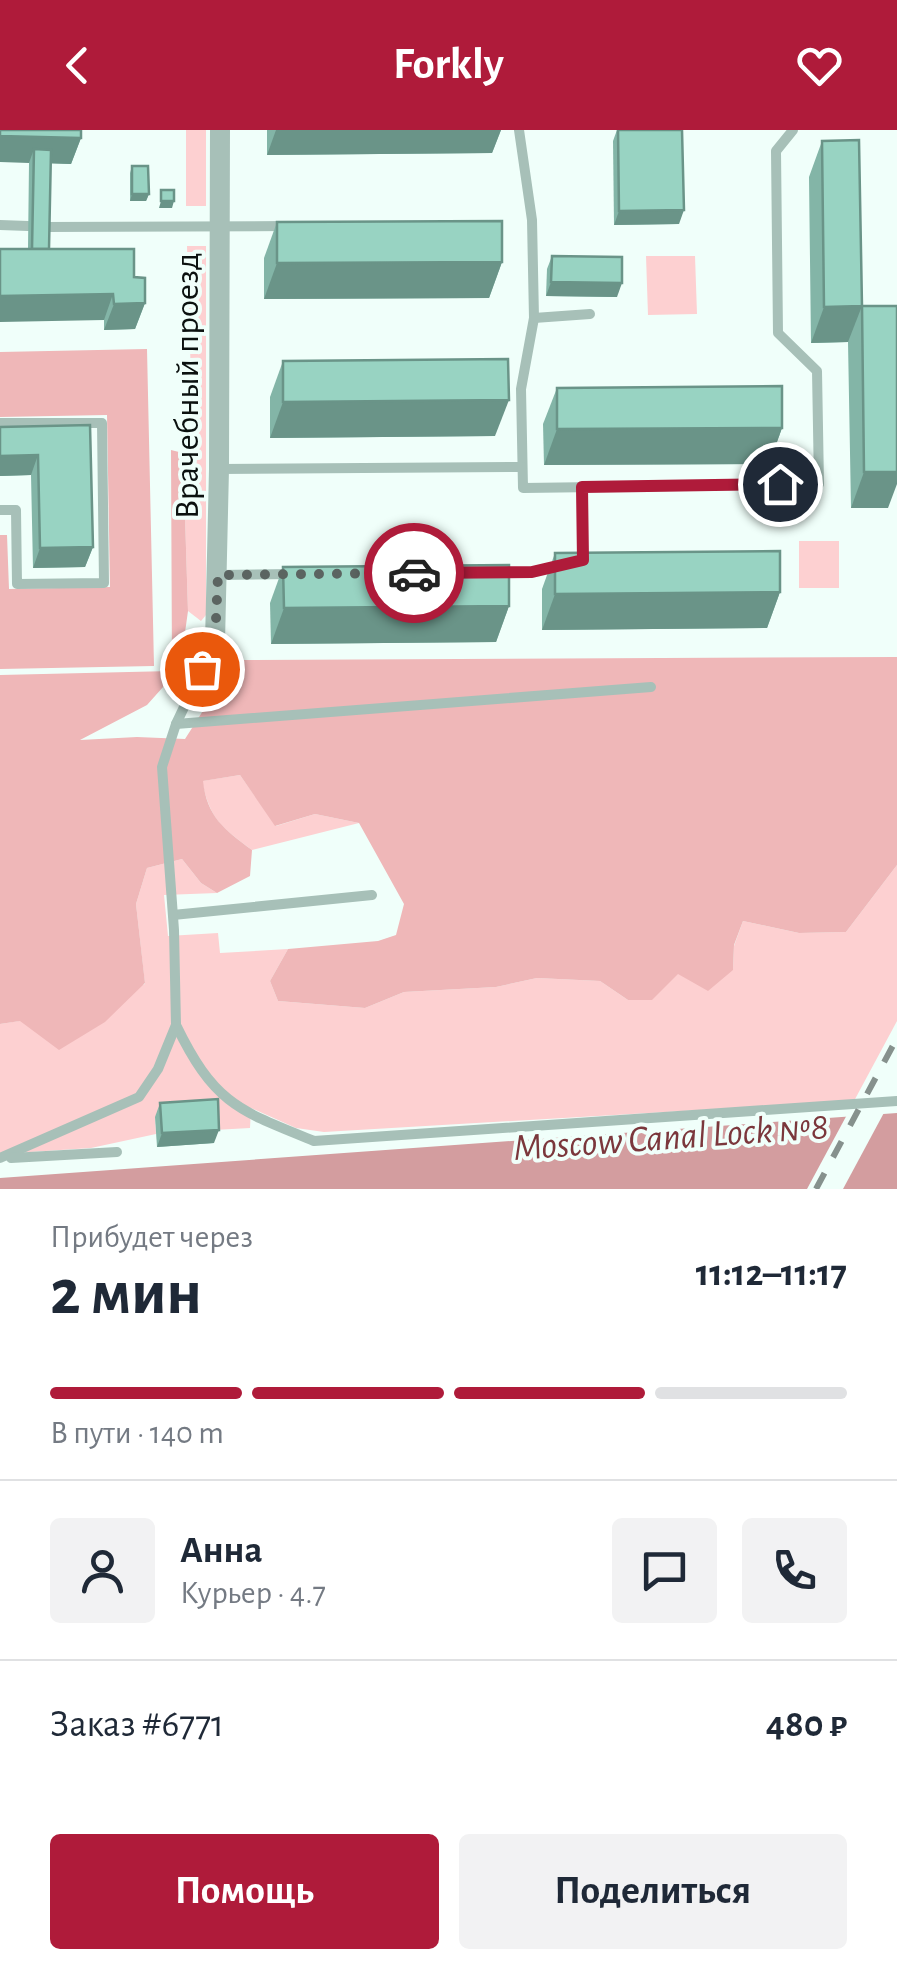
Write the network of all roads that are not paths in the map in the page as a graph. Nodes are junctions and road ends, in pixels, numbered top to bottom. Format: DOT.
graph roads {
  1 [pos="220,130"];
  2 [pos="519,130"];
  3 [pos="793,130"];
  4 [pos="0,225"];
  5 [pos="28,226"];
  6 [pos="298,226"];
  7 [pos="45,227"];
  8 [pos="220,227"];
  9 [pos="590,314"];
  10 [pos="534,318"];
  11 [pos="0,424"];
  12 [pos="522,466"];
  13 [pos="220,469"];
  14 [pos="582,487"];
  15 [pos="0,510"];
  16 [pos="583,560"];
  17 [pos="601,560"];
  18 [pos="494,572"];
  19 [pos="303,574"];
  20 [pos="218,575"];
  21 [pos="215,642"];
  22 [pos="651,687"];
  23 [pos="176,724"];
  24 [pos="372,895"];
  25 [pos="173,915"];
  26 [pos="176,1025"];
  27 [pos="897,1102"];
  28 [pos="116,1152"];
  29 [pos="0,1158"];
  1 -- 8 [label="street, Врачебный проезд"];
  2 -- 10 [label="lane"];
  3 -- 14 [label="lane"];
  4 -- 5 [label="lane"];
  6 -- 8 [label="lane"];
  7 -- 8 [label="lane"];
  8 -- 13 [label="street, Врачебный проезд"];
  9 -- 10 [label="lane"];
  10 -- 12 [label="lane"];
  11 -- 15 [label="lane"];
  12 -- 13 [label="lane"];
  12 -- 14 [label="lane"];
  13 -- 20 [label="street, Врачебный проезд"];
  14 -- 16 [label="lane"];
  16 -- 17 [label="lane"];
  16 -- 18 [label="lane"];
  19 -- 20 [label="lane"];
  20 -- 21 [label="street, Врачебный проезд"];
  21 -- 23 [label="lane"];
  22 -- 23 [label="lane"];
  23 -- 25 [label="lane"];
  24 -- 25 [label="lane"];
  25 -- 26 [label="lane"];
  26 -- 27 [label="lane"];
  26 -- 29 [label="lane"];
  28 -- 29 [label="lane"];
}
